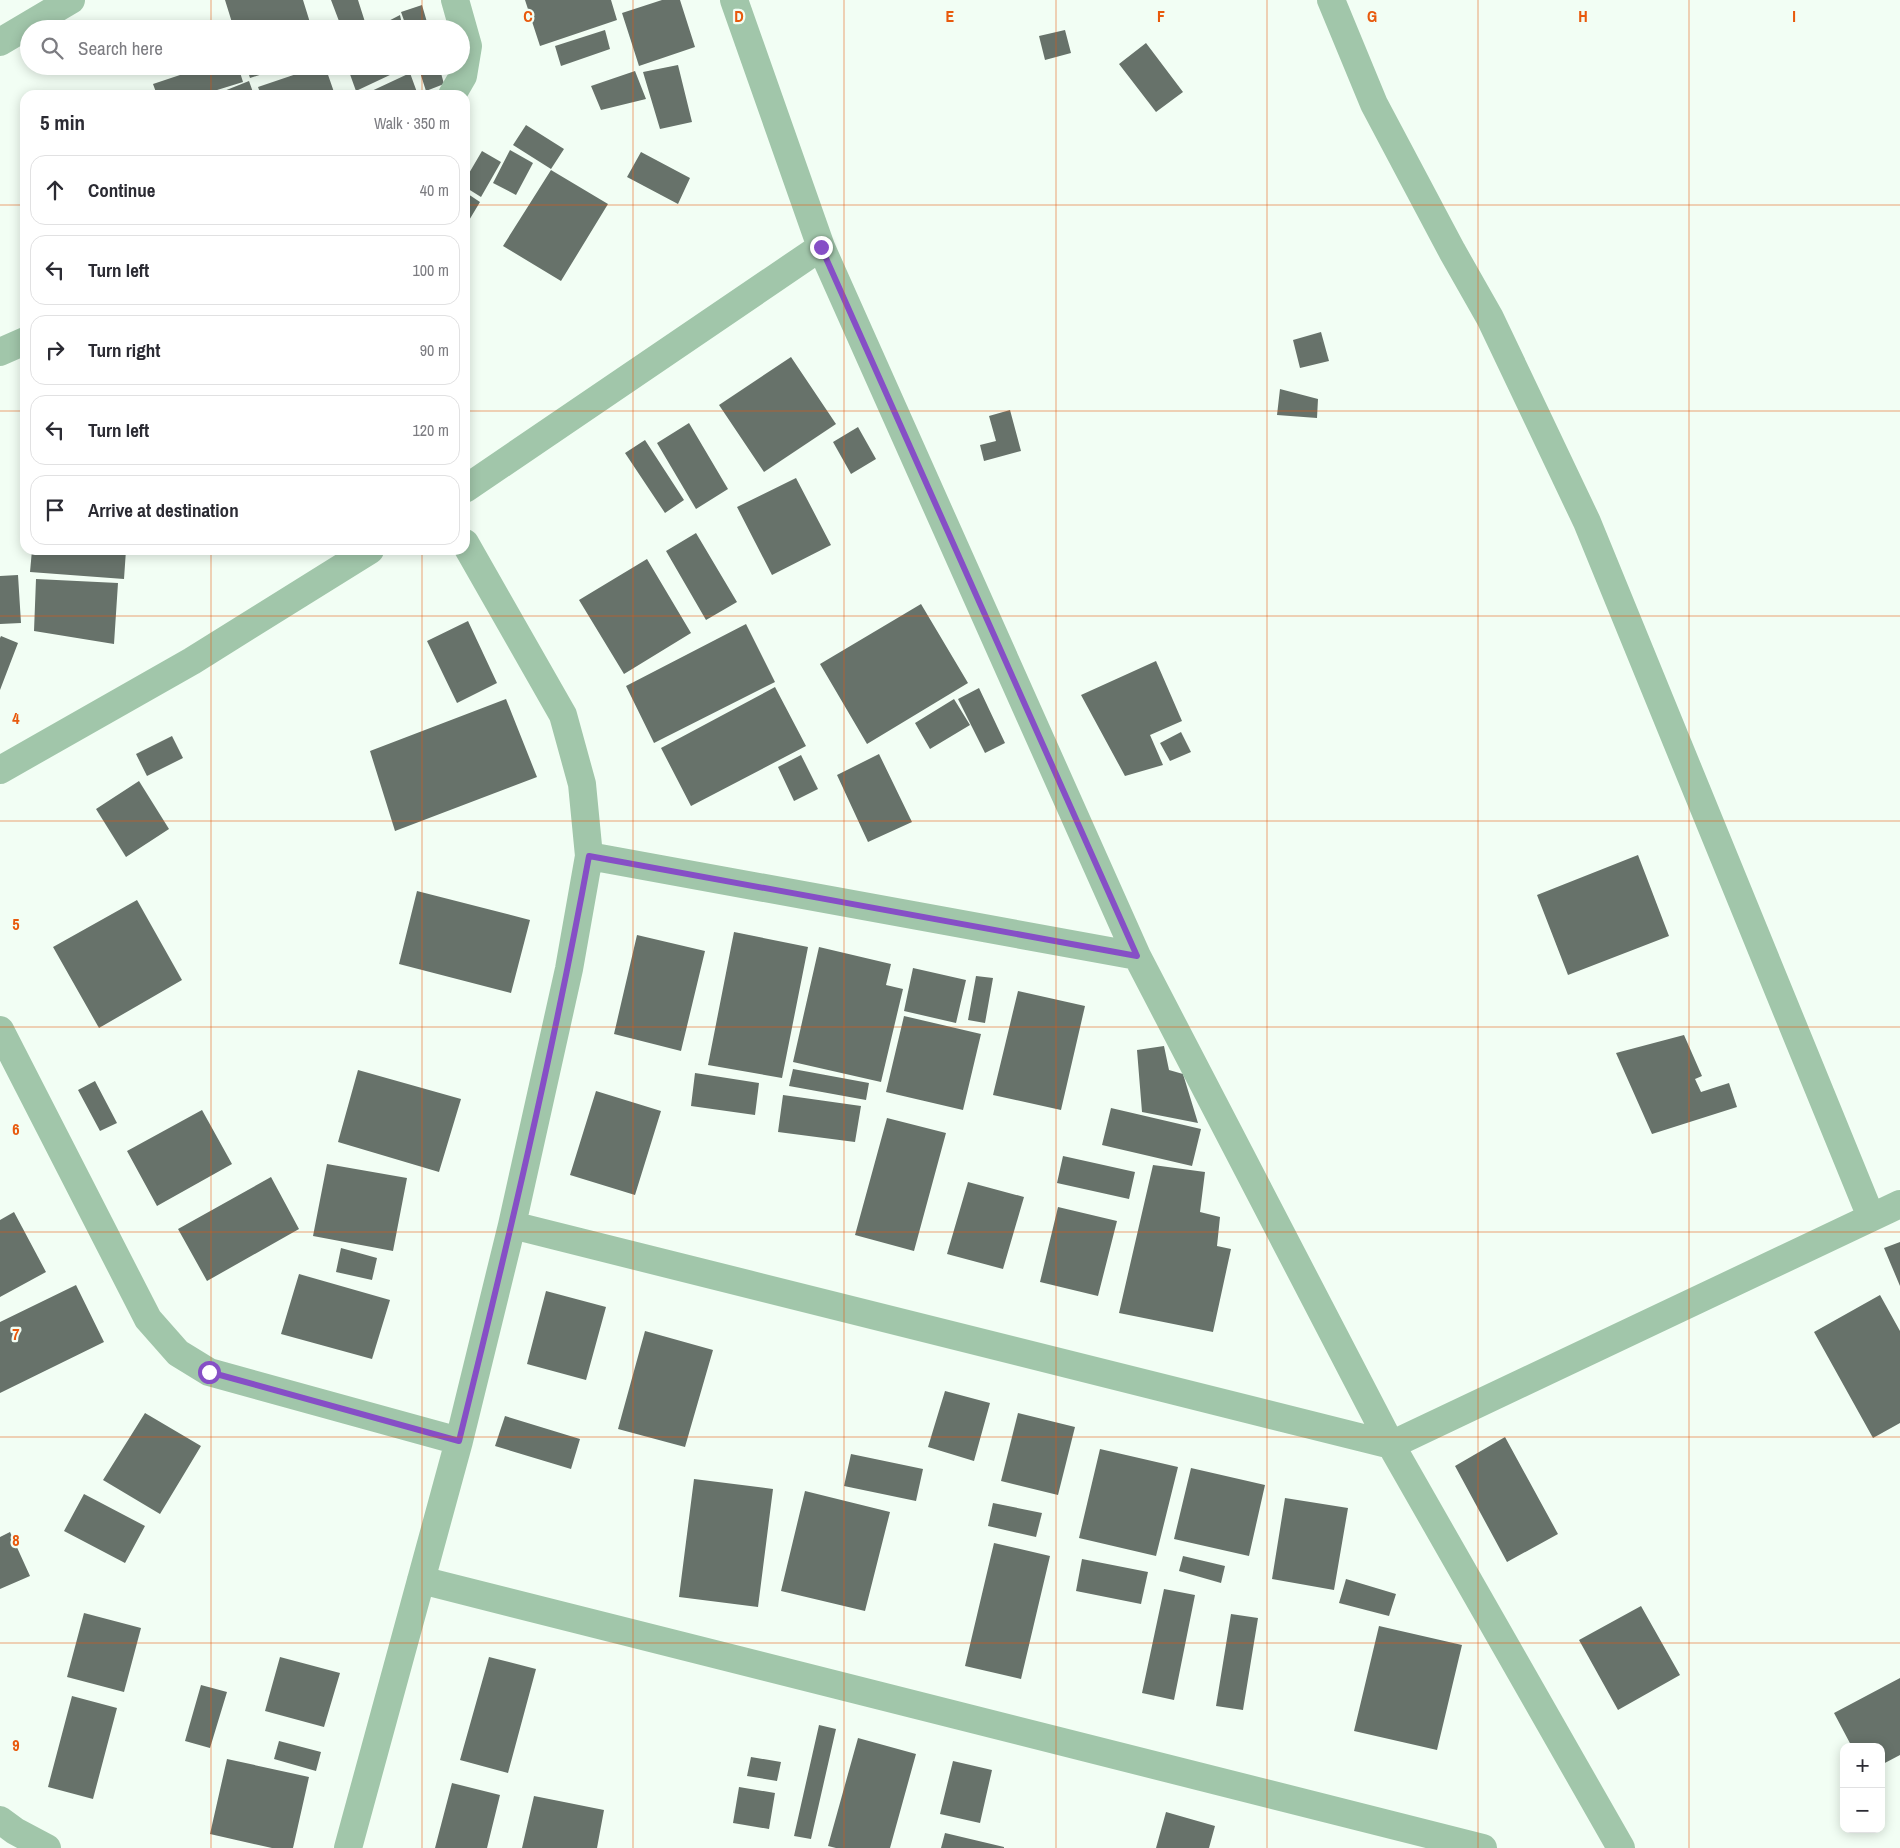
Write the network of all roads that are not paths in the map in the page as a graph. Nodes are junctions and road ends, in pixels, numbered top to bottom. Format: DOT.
graph roads {
  1 [pos="71,0"];
  2 [pos="456,0"];
  3 [pos="734,0"];
  4 [pos="1331,0"];
  5 [pos="37,20"];
  6 [pos="461,20"];
  7 [pos="20,30"];
  8 [pos="0,42"];
  9 [pos="463,75"];
  10 [pos="455,90"];
  11 [pos="821,247"];
  12 [pos="20,342"];
  13 [pos="0,352"];
  14 [pos="470,486"];
  15 [pos="470,552"];
  16 [pos="362,555"];
  17 [pos="0,770"];
  18 [pos="589,856"];
  19 [pos="1137,956"];
  20 [pos="0,1030"];
  21 [pos="1900,1204"];
  22 [pos="1871,1217"];
  23 [pos="512,1225"];
  24 [pos="459,1441"];
  25 [pos="1391,1445"];
  26 [pos="422,1580"];
  27 [pos="0,1820"];
  28 [pos="47,1848"];
  29 [pos="348,1848"];
  30 [pos="1483,1848"];
  31 [pos="1621,1848"];
  1 -- 5 [label="street"];
  2 -- 6 [label="street"];
  3 -- 11 [label="street"];
  4 -- 22 [label="street"];
  7 -- 8 [label="street"];
  9 -- 10 [label="street"];
  11 -- 14 [label="street"];
  11 -- 19 [label="street"];
  12 -- 13 [label="street"];
  15 -- 18 [label="street"];
  16 -- 17 [label="street"];
  18 -- 19 [label="street"];
  18 -- 23 [label="street"];
  19 -- 25 [label="street"];
  20 -- 24 [label="street"];
  21 -- 22 [label="street"];
  22 -- 25 [label="street"];
  23 -- 24 [label="street"];
  23 -- 25 [label="street"];
  24 -- 26 [label="street"];
  25 -- 31 [label="street"];
  26 -- 29 [label="street"];
  26 -- 30 [label="street"];
  27 -- 28 [label="street"];
}
